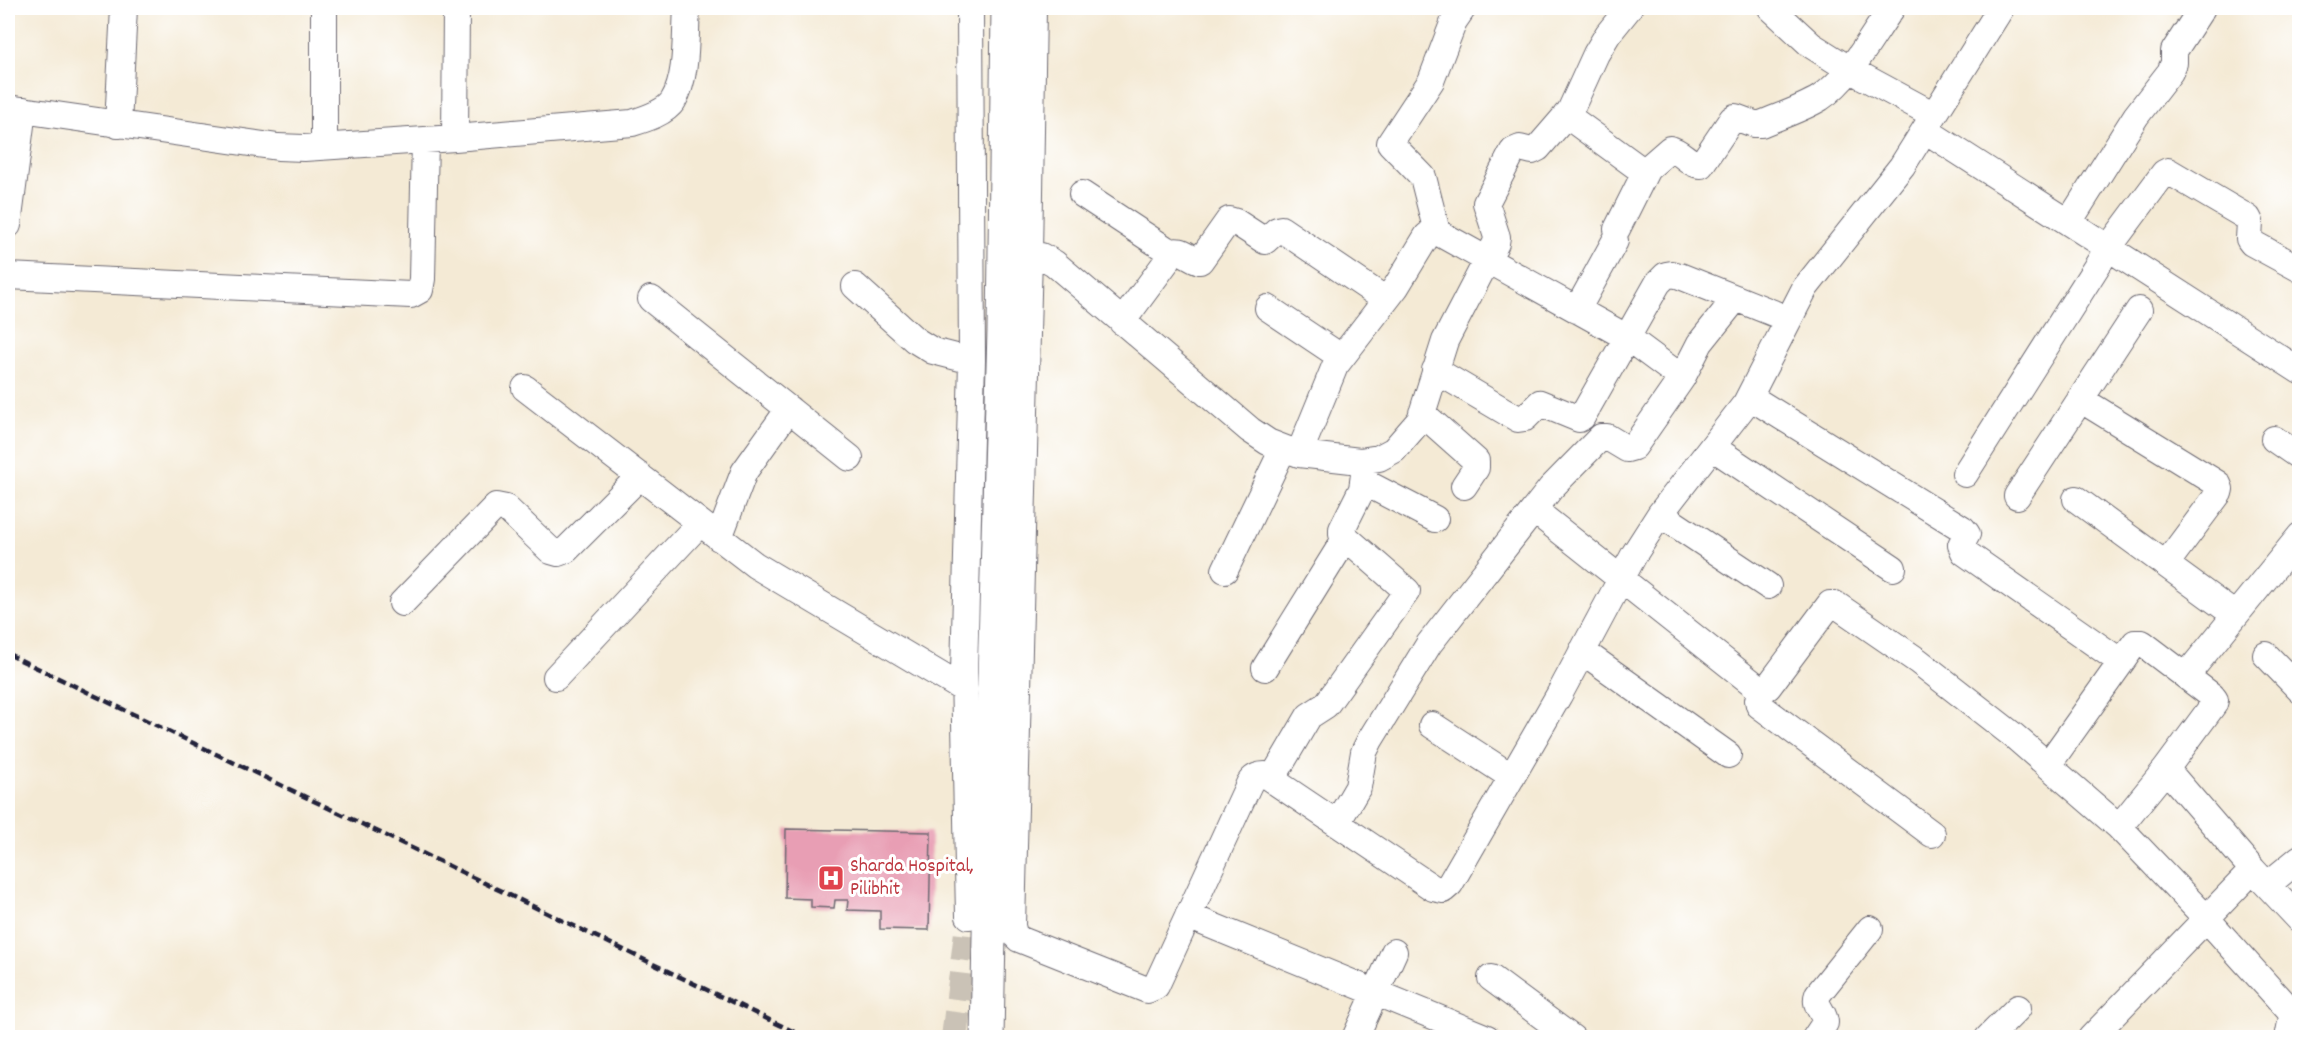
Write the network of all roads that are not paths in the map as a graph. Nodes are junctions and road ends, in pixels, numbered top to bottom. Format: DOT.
graph roads {
  1 [pos="124,8"];
  2 [pos="324,8"];
  3 [pos="456,8"];
  4 [pos="687,8"];
  5 [pos="970,8"];
  6 [pos="1008,8"];
  7 [pos="1033,8"];
  8 [pos="1462,8"];
  9 [pos="1629,8"];
  10 [pos="1771,8"];
  11 [pos="1892,8"];
  12 [pos="2001,8"];
  13 [pos="2202,8"];
  14 [pos="1849,69"];
  15 [pos="15,109"];
  16 [pos="1566,115"];
  17 [pos="1930,123"];
  18 [pos="118,125"];
  19 [pos="454,138"];
  20 [pos="425,140"];
  21 [pos="324,146"];
  22 [pos="1647,169"];
  23 [pos="1082,194"];
  24 [pos="8,217"];
  25 [pos="2069,222"];
  26 [pos="1437,232"];
  27 [pos="2109,247"];
  28 [pos="1168,253"];
  29 [pos="1029,254"];
  30 [pos="1488,261"];
  31 [pos="2300,269"];
  32 [pos="8,276"];
  33 [pos="855,286"];
  34 [pos="1736,298"];
  35 [pos="651,299"];
  36 [pos="1386,300"];
  37 [pos="1268,308"];
  38 [pos="1577,310"];
  39 [pos="2139,310"];
  40 [pos="1788,319"];
  41 [pos="1122,322"];
  42 [pos="1628,338"];
  43 [pos="1341,357"];
  44 [pos="972,361"];
  45 [pos="1435,370"];
  46 [pos="2300,371"];
  47 [pos="1682,378"];
  48 [pos="525,388"];
  49 [pos="1750,397"];
  50 [pos="2080,399"];
  51 [pos="789,410"];
  52 [pos="1422,412"];
  53 [pos="2274,439"];
  54 [pos="1712,447"];
  55 [pos="1291,451"];
  56 [pos="2300,457"];
  57 [pos="850,459"];
  58 [pos="1365,471"];
  59 [pos="1965,474"];
  60 [pos="640,476"];
  61 [pos="1464,486"];
  62 [pos="2017,496"];
  63 [pos="2076,499"];
  64 [pos="1534,510"];
  65 [pos="1660,514"];
  66 [pos="1435,519"];
  67 [pos="709,530"];
  68 [pos="2300,536"];
  69 [pos="1345,539"];
  70 [pos="2166,564"];
  71 [pos="1893,568"];
  72 [pos="1225,570"];
  73 [pos="1621,580"];
  74 [pos="1768,586"];
  75 [pos="402,603"];
  76 [pos="2235,615"];
  77 [pos="1582,651"];
  78 [pos="2266,656"];
  79 [pos="2121,662"];
  80 [pos="1265,668"];
  81 [pos="2186,676"];
  82 [pos="556,677"];
  83 [pos="2299,689"];
  84 [pos="965,690"];
  85 [pos="1761,690"];
  86 [pos="1432,725"];
  87 [pos="1728,755"];
  88 [pos="2048,765"];
  89 [pos="2166,769"];
  90 [pos="1512,777"];
  91 [pos="1272,779"];
  92 [pos="1337,823"];
  93 [pos="2119,827"];
  94 [pos="1932,834"];
  95 [pos="2300,858"];
  96 [pos="2260,878"];
  97 [pos="969,916"];
  98 [pos="1188,916"];
  99 [pos="2206,918"];
  100 [pos="2300,920"];
  101 [pos="1870,929"];
  102 [pos="1394,952"];
  103 [pos="1491,978"];
  104 [pos="1375,994"];
  105 [pos="2018,1008"];
  106 [pos="2293,1022"];
  107 [pos="987,1038"];
  108 [pos="1355,1038"];
  109 [pos="1487,1038"];
  110 [pos="1572,1038"];
  111 [pos="1815,1038"];
  112 [pos="1988,1038"];
  113 [pos="2091,1038"];
  1 -- 18 [label="street"];
  2 -- 21 [label="street"];
  3 -- 19 [label="street"];
  4 -- 19 [label="street"];
  5 -- 44 [label="street"];
  6 -- 107 [label="highway"];
  7 -- 29 [label="street"];
  8 -- 26 [label="street"];
  9 -- 16 [label="street"];
  10 -- 14 [label="street"];
  11 -- 14 [label="street"];
  12 -- 17 [label="street"];
  13 -- 25 [label="street"];
  14 -- 17 [label="street"];
  14 -- 22 [label="street"];
  15 -- 18 [label="street"];
  15 -- 24 [label="street"];
  16 -- 22 [label="street"];
  16 -- 30 [label="street"];
  17 -- 25 [label="street"];
  17 -- 40 [label="street"];
  18 -- 21 [label="street"];
  19 -- 20 [label="street"];
  20 -- 21 [label="street"];
  20 -- 32 [label="street"];
  22 -- 38 [label="street"];
  23 -- 28 [label="street"];
  25 -- 27 [label="street"];
  26 -- 30 [label="street"];
  26 -- 36 [label="street"];
  27 -- 31 [label="street"];
  27 -- 46 [label="street"];
  27 -- 59 [label="street"];
  28 -- 36 [label="street"];
  28 -- 41 [label="street"];
  29 -- 41 [label="street"];
  29 -- 98 [label="street"];
  30 -- 38 [label="street"];
  30 -- 45 [label="street"];
  33 -- 44 [label="street"];
  34 -- 40 [label="street"];
  34 -- 42 [label="street"];
  34 -- 47 [label="street"];
  35 -- 51 [label="street"];
  36 -- 43 [label="street"];
  37 -- 43 [label="street"];
  38 -- 42 [label="street"];
  39 -- 50 [label="street"];
  40 -- 49 [label="street"];
  41 -- 55 [label="street"];
  42 -- 45 [label="street"];
  42 -- 47 [label="street"];
  43 -- 55 [label="street"];
  44 -- 84 [label="street"];
  45 -- 52 [label="street"];
  47 -- 64 [label="street"];
  48 -- 60 [label="street"];
  49 -- 54 [label="street"];
  49 -- 79 [label="street"];
  50 -- 62 [label="street"];
  50 -- 70 [label="street"];
  51 -- 57 [label="street"];
  51 -- 67 [label="street"];
  52 -- 58 [label="street"];
  52 -- 61 [label="street"];
  53 -- 56 [label="street"];
  54 -- 65 [label="street"];
  54 -- 71 [label="street"];
  55 -- 58 [label="street"];
  55 -- 72 [label="street"];
  58 -- 66 [label="street"];
  58 -- 69 [label="street"];
  60 -- 67 [label="street"];
  60 -- 75 [label="street"];
  63 -- 70 [label="street"];
  64 -- 73 [label="street"];
  64 -- 92 [label="street"];
  65 -- 73 [label="street"];
  65 -- 74 [label="street"];
  67 -- 82 [label="street"];
  67 -- 84 [label="street"];
  68 -- 76 [label="street"];
  69 -- 80 [label="street"];
  69 -- 91 [label="street"];
  70 -- 76 [label="street"];
  73 -- 77 [label="street"];
  73 -- 85 [label="street"];
  76 -- 81 [label="street"];
  77 -- 87 [label="street"];
  77 -- 90 [label="street"];
  78 -- 83 [label="street"];
  79 -- 81 [label="street"];
  79 -- 88 [label="street"];
  81 -- 89 [label="street"];
  84 -- 97 [label="street"];
  85 -- 88 [label="street"];
  85 -- 94 [label="street"];
  86 -- 90 [label="street"];
  88 -- 93 [label="street"];
  89 -- 93 [label="street"];
  89 -- 96 [label="street"];
  90 -- 92 [label="street"];
  91 -- 92 [label="street"];
  91 -- 98 [label="street"];
  93 -- 99 [label="street"];
  95 -- 96 [label="street"];
  96 -- 99 [label="street"];
  96 -- 100 [label="street"];
  98 -- 104 [label="street"];
  99 -- 106 [label="street"];
  99 -- 113 [label="street"];
  101 -- 111 [label="street"];
  102 -- 104 [label="street"];
  103 -- 110 [label="street"];
  104 -- 108 [label="street"];
  104 -- 109 [label="street"];
  105 -- 112 [label="street"];
}
